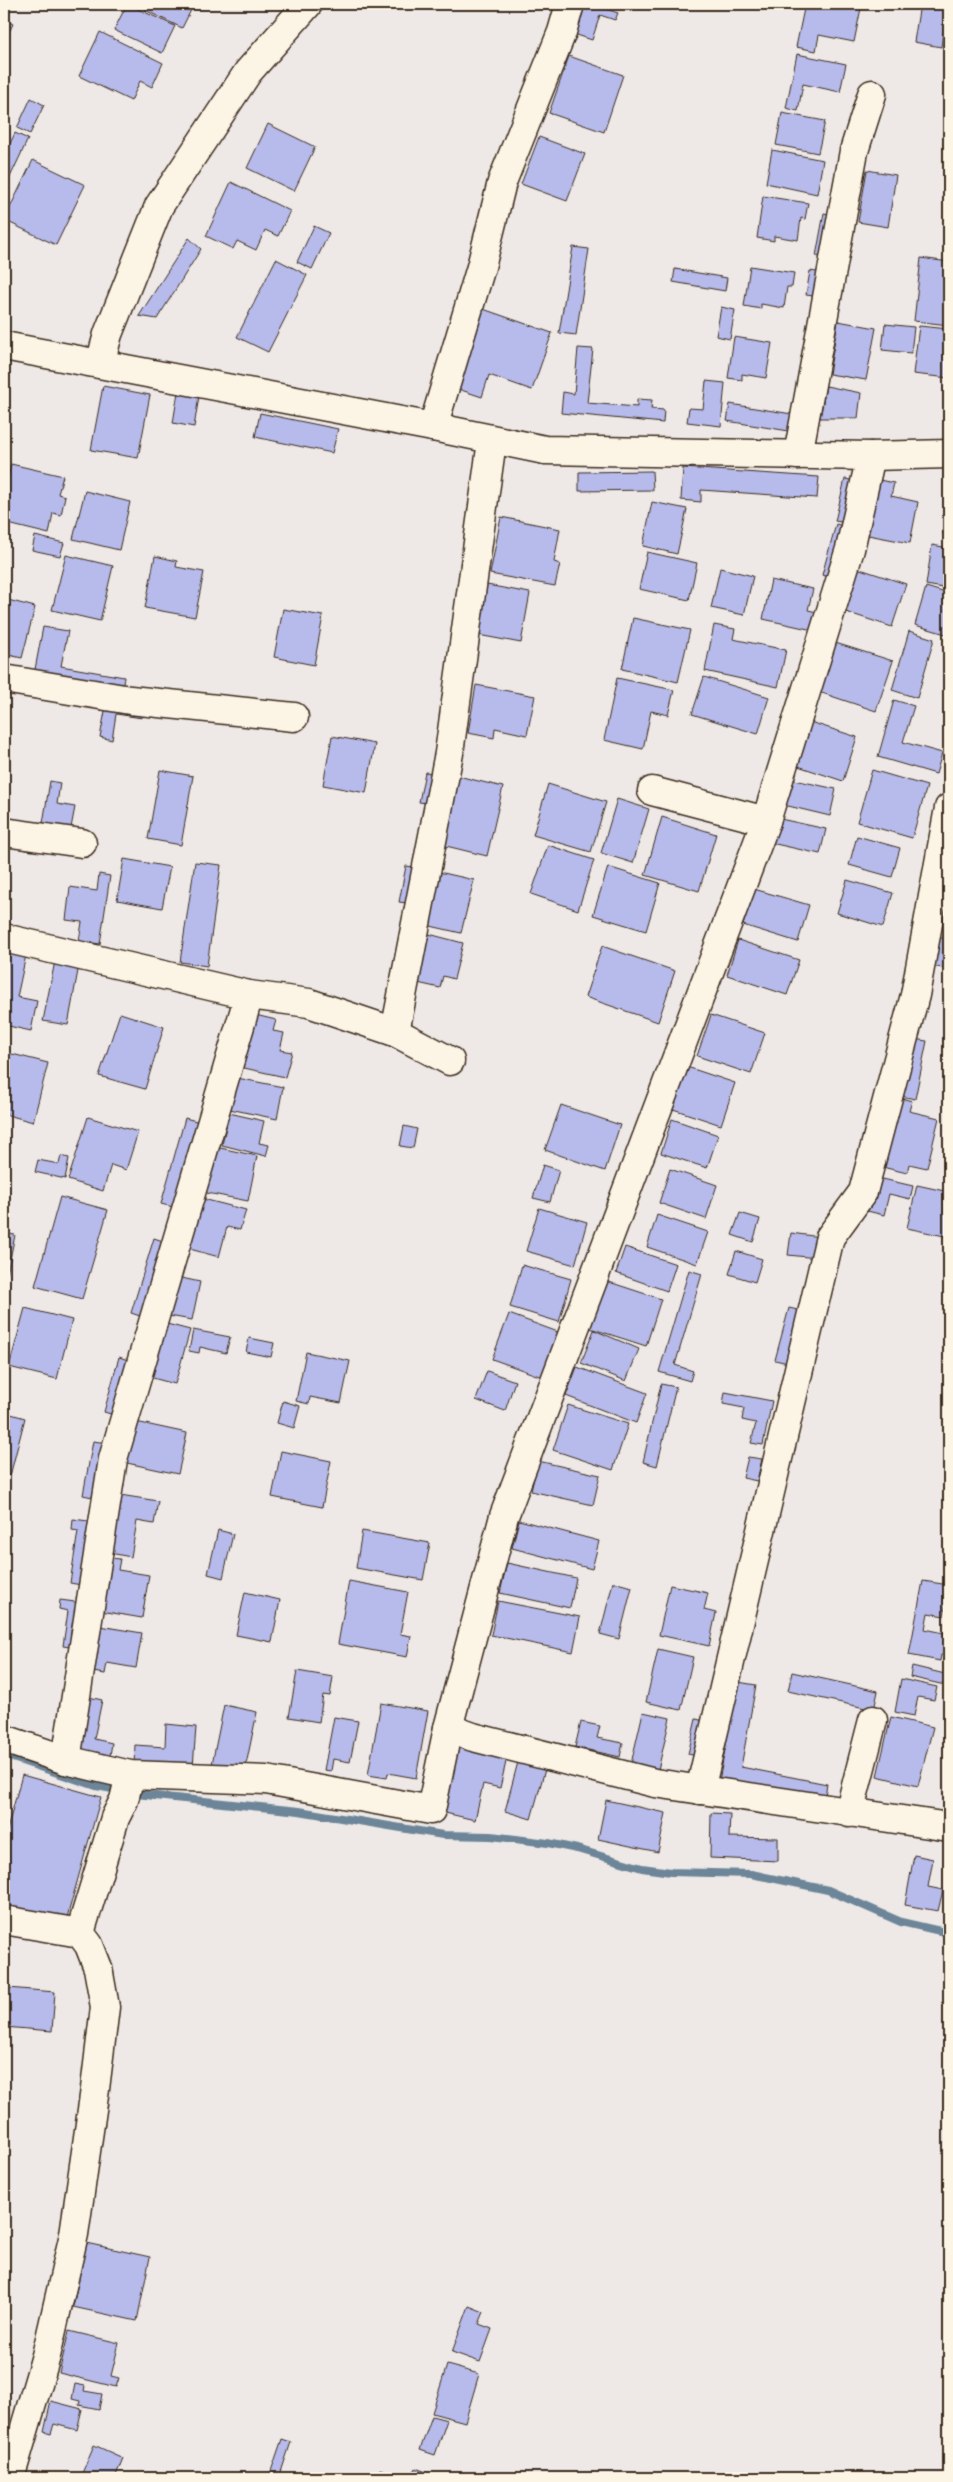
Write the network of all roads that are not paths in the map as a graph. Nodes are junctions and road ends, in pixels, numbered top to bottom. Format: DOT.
graph roads {
  1 [pos="308,4"];
  2 [pos="570,4"];
  3 [pos="872,94"];
  4 [pos="4,346"];
  5 [pos="100,364"];
  6 [pos="433,427"];
  7 [pos="492,441"];
  8 [pos="798,454"];
  9 [pos="949,454"];
  10 [pos="872,456"];
  11 [pos="4,679"];
  12 [pos="294,717"];
  13 [pos="652,791"];
  14 [pos="949,808"];
  15 [pos="766,821"];
  16 [pos="4,832"];
  17 [pos="82,843"];
  18 [pos="4,941"];
  19 [pos="249,995"];
  20 [pos="395,1032"];
  21 [pos="450,1061"];
  22 [pos="874,1720"];
  23 [pos="448,1728"];
  24 [pos="4,1739"];
  25 [pos="66,1760"];
  26 [pos="130,1775"];
  27 [pos="700,1790"];
  28 [pos="849,1813"];
  29 [pos="949,1827"];
  30 [pos="4,1920"];
  31 [pos="80,1933"];
  32 [pos="10,2478"];
  1 -- 5 [label="street"];
  2 -- 6 [label="street"];
  3 -- 8 [label="street"];
  4 -- 5 [label="street"];
  5 -- 6 [label="street"];
  6 -- 7 [label="street"];
  7 -- 8 [label="street"];
  7 -- 20 [label="street"];
  8 -- 10 [label="street"];
  9 -- 10 [label="street"];
  10 -- 15 [label="street"];
  11 -- 12 [label="street"];
  13 -- 15 [label="street"];
  14 -- 27 [label="street"];
  15 -- 23 [label="street"];
  16 -- 17 [label="street"];
  18 -- 19 [label="street"];
  19 -- 20 [label="street"];
  19 -- 25 [label="street"];
  20 -- 21 [label="street"];
  22 -- 28 [label="street"];
  23 -- 26 [label="street"];
  23 -- 27 [label="street"];
  24 -- 25 [label="street"];
  25 -- 26 [label="street"];
  26 -- 31 [label="street"];
  27 -- 28 [label="street"];
  28 -- 29 [label="street"];
  30 -- 31 [label="street"];
  31 -- 32 [label="street"];
}
